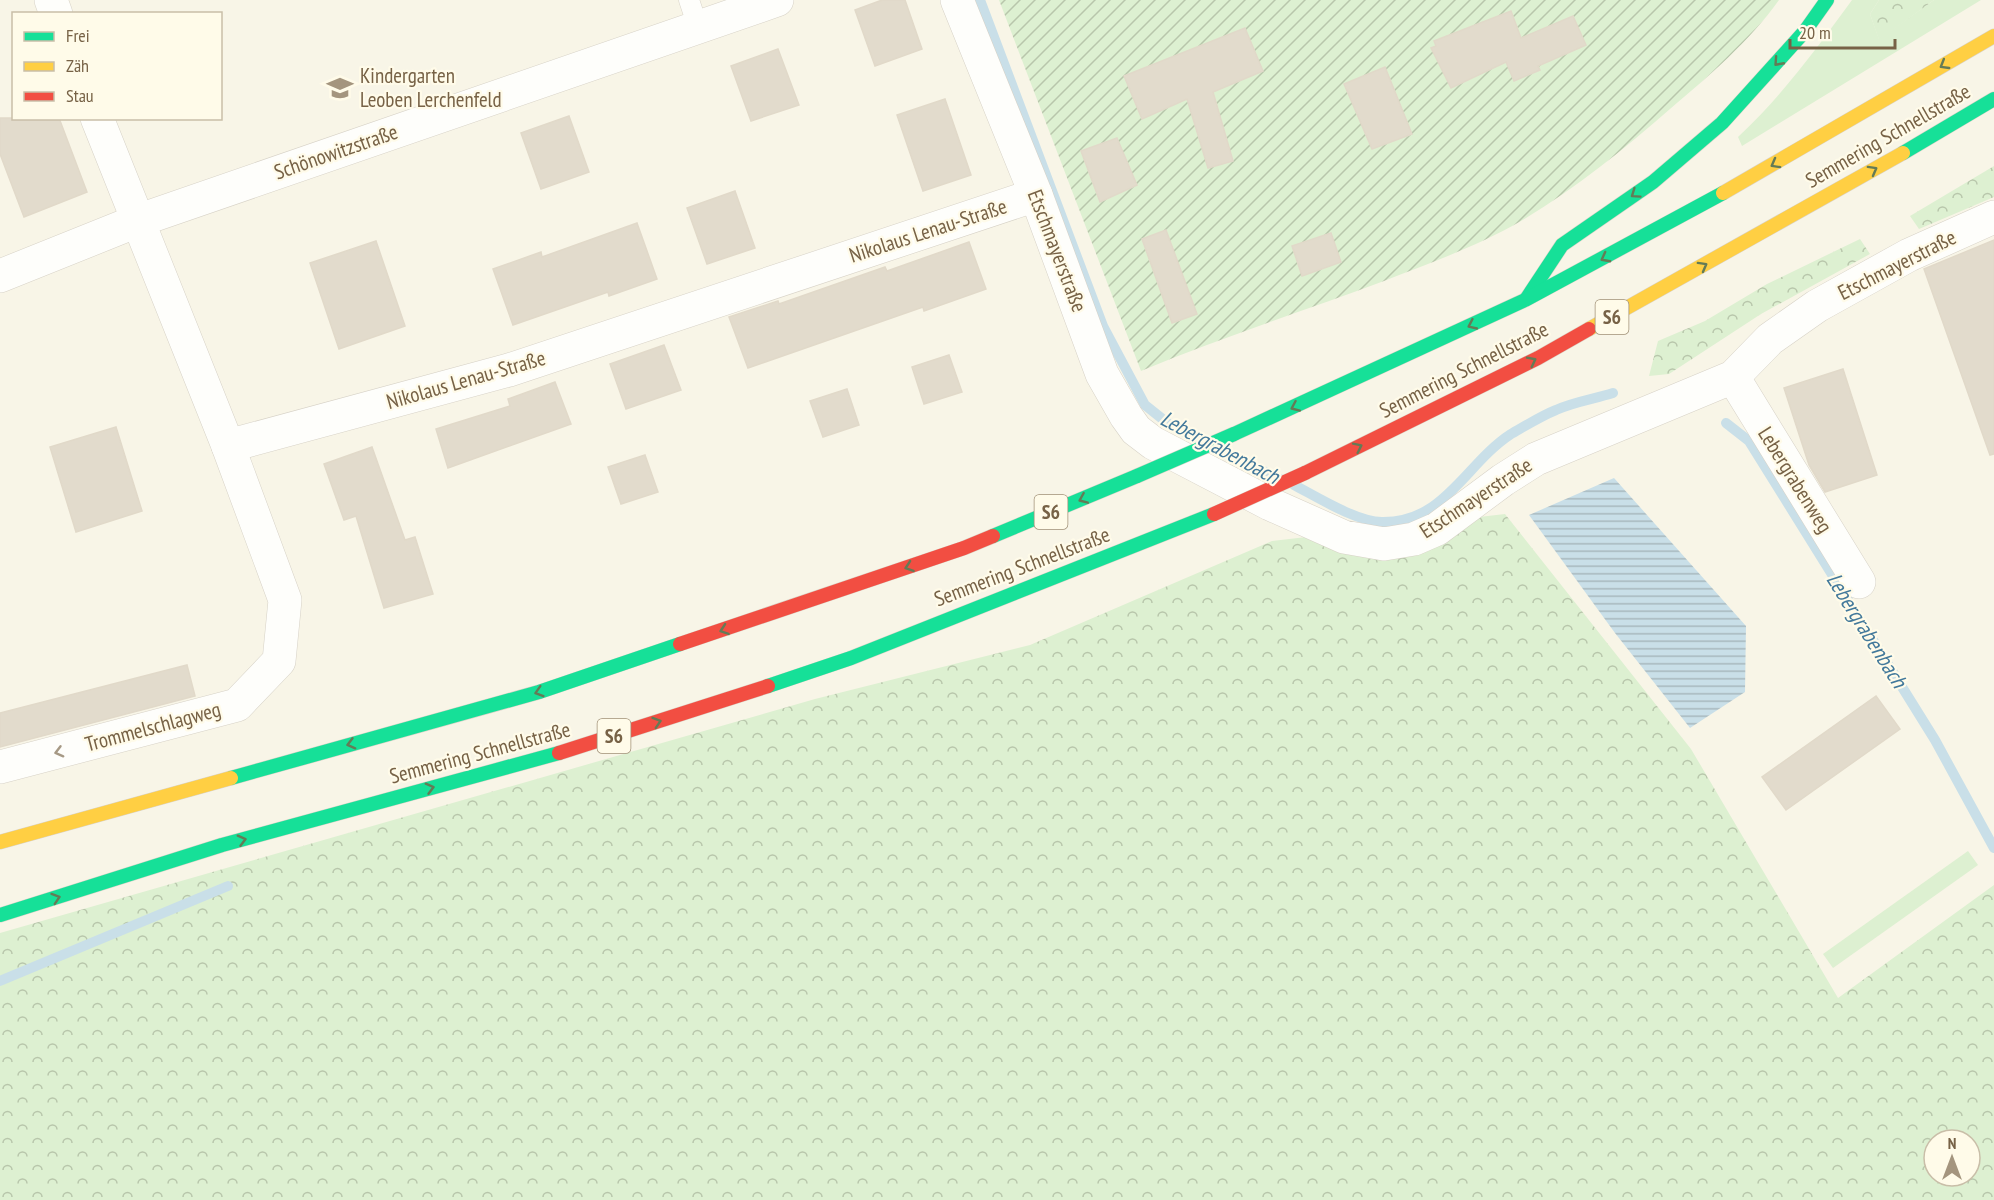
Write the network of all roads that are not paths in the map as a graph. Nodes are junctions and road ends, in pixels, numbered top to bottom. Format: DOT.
graph roads {
  1 [pos="777,0"];
  2 [pos="957,0"];
  3 [pos="1827,0"];
  4 [pos="693,14"];
  5 [pos="1994,36"];
  6 [pos="1994,99"];
  7 [pos="98,120"];
  8 [pos="1036,195"];
  9 [pos="1994,218"];
  10 [pos="136,221"];
  11 [pos="0,276"];
  12 [pos="1525,300"];
  13 [pos="1733,377"];
  14 [pos="228,446"];
  15 [pos="1859,582"];
  16 [pos="0,767"];
  17 [pos="0,842"];
  18 [pos="0,915"];
  1 -- 4 [label="street, Schönowitzstraße"];
  2 -- 8 [label="street, Etschmayerstraße"];
  3 -- 12 [label="highway, one-way"];
  4 -- 10 [label="street, Schönowitzstraße"];
  5 -- 12 [label="highway, Semmering Schnellstraße / S6, one-way"];
  18 -- 6 [label="highway, Semmering Schnellstraße / S6, one-way, bridge"];
  7 -- 10 [label="street"];
  8 -- 13 [label="street, Etschmayerstraße"];
  8 -- 14 [label="street, Nikolaus Lenau-Straße"];
  9 -- 13 [label="street, Etschmayerstraße"];
  10 -- 11 [label="street, Schönowitzstraße"];
  10 -- 14 [label="street"];
  12 -- 17 [label="highway, Semmering Schnellstraße / S6, one-way, bridge"];
  13 -- 15 [label="street, Lebergrabenweg"];
  14 -- 16 [label="street, Trommelschlagweg, one-way"];
}
